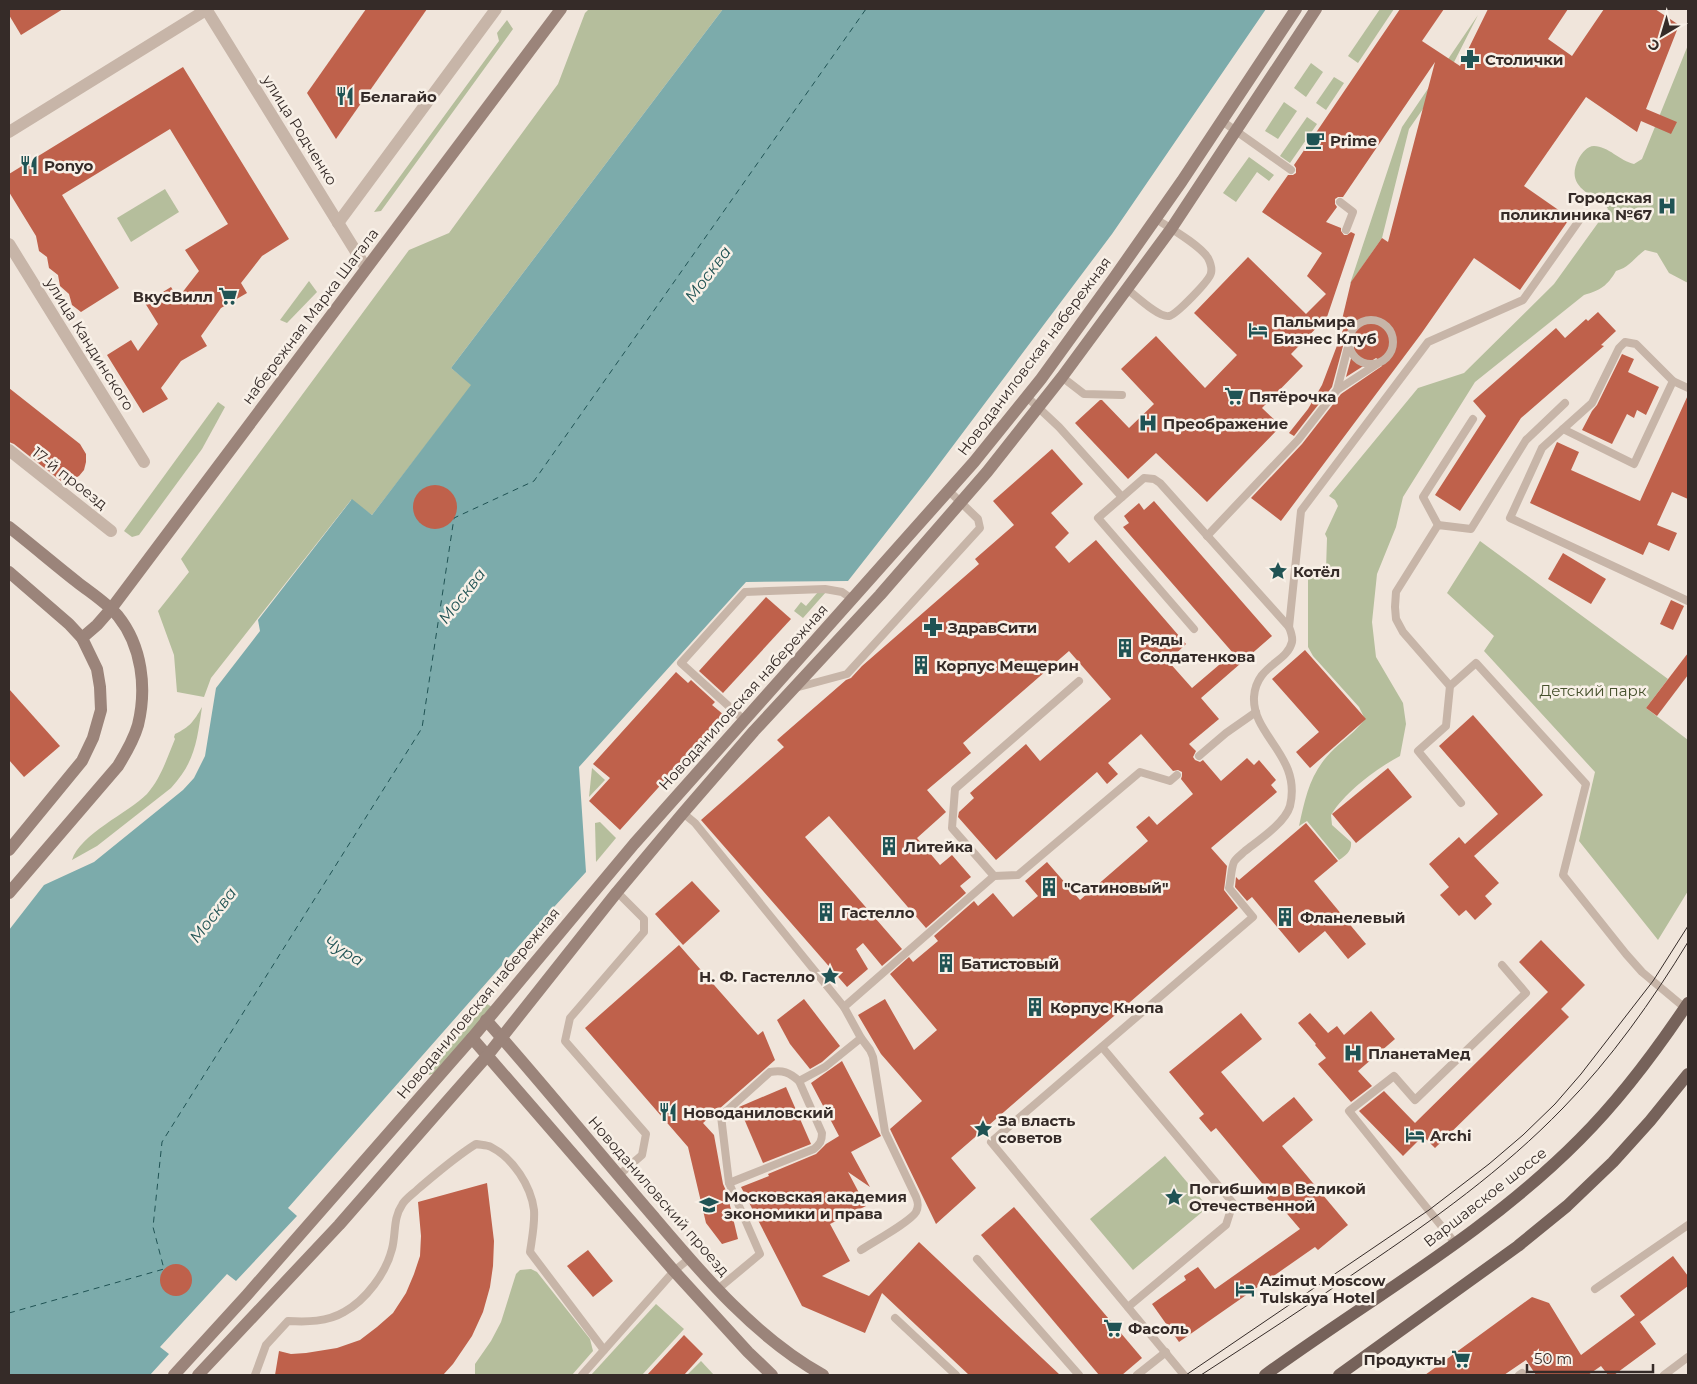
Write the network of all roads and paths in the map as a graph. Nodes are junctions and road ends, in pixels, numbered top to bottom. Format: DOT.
graph roads {
  1 [pos="206,9"];
  2 [pos="496,9"];
  3 [pos="560,9"];
  4 [pos="1296,9"];
  5 [pos="1316,9"];
  6 [pos="1222,121"];
  7 [pos="1236,130"];
  8 [pos="9,132"];
  9 [pos="1291,170"];
  10 [pos="1340,202"];
  11 [pos="1583,215"];
  12 [pos="1156,219"];
  13 [pos="338,223"];
  14 [pos="1171,229"];
  15 [pos="1346,230"];
  16 [pos="9,244"];
  17 [pos="366,268"];
  18 [pos="1127,289"];
  19 [pos="1350,338"];
  20 [pos="1382,361"];
  21 [pos="1062,378"];
  22 [pos="1673,381"];
  23 [pos="1688,388"];
  24 [pos="1337,390"];
  25 [pos="1122,395"];
  26 [pos="1027,397"];
  27 [pos="1565,403"];
  28 [pos="1038,407"];
  29 [pos="1472,419"];
  30 [pos="1563,429"];
  31 [pos="9,450"];
  32 [pos="144,462"];
  33 [pos="949,490"];
  34 [pos="1122,497"];
  35 [pos="960,502"];
  36 [pos="1438,525"];
  37 [pos="9,527"];
  38 [pos="111,531"];
  39 [pos="1207,536"];
  40 [pos="9,572"];
  41 [pos="852,599"];
  42 [pos="1688,601"];
  43 [pos="111,609"];
  44 [pos="1289,627"];
  45 [pos="1194,629"];
  46 [pos="82,638"];
  47 [pos="1078,681"];
  48 [pos="1450,686"];
  49 [pos="793,689"];
  50 [pos="1256,712"];
  51 [pos="744,720"];
  52 [pos="1199,756"];
  53 [pos="1177,775"];
  54 [pos="1461,803"];
  55 [pos="683,813"];
  56 [pos="9,850"];
  57 [pos="994,876"];
  58 [pos="617,892"];
  59 [pos="9,893"];
  60 [pos="1502,965"];
  61 [pos="1687,1006"];
  62 [pos="844,1007"];
  63 [pos="486,1020"];
  64 [pos="501,1037"];
  65 [pos="472,1038"];
  66 [pos="861,1038"];
  67 [pos="1102,1048"];
  68 [pos="487,1056"];
  69 [pos="1688,1074"];
  70 [pos="799,1081"];
  71 [pos="619,1175"];
  72 [pos="729,1183"];
  73 [pos="1688,1225"];
  74 [pos="1455,1243"];
  75 [pos="861,1250"];
  76 [pos="690,1258"];
  77 [pos="977,1259"];
  78 [pos="674,1271"];
  79 [pos="718,1289"];
  80 [pos="1595,1289"];
  81 [pos="1128,1307"];
  82 [pos="895,1318"];
  83 [pos="604,1350"];
  84 [pos="1166,1352"];
  85 [pos="1688,1357"];
  86 [pos="174,1375"];
  87 [pos="198,1375"];
  88 [pos="255,1375"];
  89 [pos="582,1375"];
  90 [pos="772,1375"];
  91 [pos="824,1375"];
  92 [pos="956,1375"];
  93 [pos="1079,1375"];
  94 [pos="1137,1375"];
  95 [pos="1184,1375"];
  96 [pos="1265,1375"];
  97 [pos="1339,1375"];
  98 [pos="1519,1375"];
  99 [pos="1523,1375"];
  100 [pos="1664,1375"];
  1 -- 8 [label="street"];
  1 -- 13 [label="street, улица Родченко"];
  2 -- 13 [label="street"];
  3 -- 17 [label="main road, набережная Марка Шагала"];
  4 -- 6 [label="main road, Новоданиловская набережная"];
  5 -- 7 [label="main road, Новоданиловская набережная"];
  6 -- 7 [label="lane"];
  6 -- 12 [label="main road, Новоданиловская набережная"];
  7 -- 9 [label="lane"];
  7 -- 14 [label="main road, Новоданиловская набережная"];
  10 -- 15 [label="lane"];
  11 -- 44 [label="lane"];
  12 -- 14 [label="lane"];
  12 -- 26 [label="main road, Новоданиловская набережная"];
  13 -- 17 [label="street, улица Родченко"];
  14 -- 18 [label="main road, Новоданиловская набережная"];
  14 -- 18 [label="lane"];
  16 -- 32 [label="street, улица Кандинского"];
  17 -- 43 [label="main road, набережная Марка Шагала"];
  18 -- 21 [label="main road, Новоданиловская набережная"];
  19 -- 20 [label="lane"];
  19 -- 20 [label="lane"];
  19 -- 24 [label="lane"];
  20 -- 24 [label="lane"];
  21 -- 25 [label="lane"];
  21 -- 28 [label="main road, Новоданиловская набережная"];
  22 -- 23 [label="lane"];
  22 -- 30 [label="lane"];
  22 -- 30 [label="lane"];
  24 -- 39 [label="lane"];
  26 -- 28 [label="lane"];
  26 -- 33 [label="main road, Новоданиловская набережная"];
  27 -- 36 [label="lane"];
  28 -- 34 [label="lane"];
  28 -- 35 [label="main road, Новоданиловская набережная"];
  29 -- 36 [label="lane"];
  30 -- 42 [label="lane"];
  31 -- 38 [label="street, 17-й проезд"];
  33 -- 35 [label="lane"];
  33 -- 41 [label="main road, Новоданиловская набережная"];
  34 -- 39 [label="lane"];
  34 -- 45 [label="lane"];
  35 -- 49 [label="main road, Новоданиловская набережная"];
  35 -- 49 [label="lane"];
  36 -- 48 [label="lane"];
  37 -- 43 [label="main road"];
  39 -- 44 [label="lane"];
  40 -- 46 [label="main road"];
  41 -- 51 [label="main road, Новоданиловская набережная"];
  41 -- 51 [label="lane"];
  43 -- 46 [label="main road, набережная Марка Шагала"];
  43 -- 59 [label="main road"];
  44 -- 50 [label="lane"];
  46 -- 56 [label="main road"];
  47 -- 57 [label="lane"];
  48 -- 54 [label="lane"];
  48 -- 61 [label="lane"];
  49 -- 55 [label="main road, Новоданиловская набережная"];
  50 -- 52 [label="lane"];
  50 -- 67 [label="lane"];
  51 -- 63 [label="main road, Новоданиловская набережная"];
  53 -- 57 [label="lane"];
  55 -- 58 [label="main road, Новоданиловская набережная"];
  55 -- 62 [label="lane"];
  57 -- 62 [label="lane"];
  58 -- 64 [label="main road, Новоданиловская набережная"];
  58 -- 71 [label="lane"];
  60 -- 74 [label="lane"];
  61 -- 74 [label="main road, Варшавское шоссе"];
  62 -- 66 [label="lane"];
  63 -- 64 [label="main road, Новоданиловский проезд"];
  63 -- 65 [label="main road, Новоданиловская набережная"];
  64 -- 68 [label="main road, Новоданиловская набережная"];
  64 -- 71 [label="main road, Новоданиловский проезд"];
  65 -- 68 [label="main road"];
  65 -- 86 [label="main road, Новоданиловская набережная"];
  66 -- 70 [label="lane"];
  66 -- 75 [label="lane"];
  67 -- 81 [label="lane"];
  67 -- 81 [label="lane"];
  68 -- 78 [label="main road"];
  68 -- 87 [label="main road, Новоданиловская набережная"];
  69 -- 97 [label="main road"];
  70 -- 72 [label="lane"];
  70 -- 72 [label="lane"];
  71 -- 76 [label="main road, Новоданиловский проезд"];
  72 -- 79 [label="lane"];
  73 -- 80 [label="lane"];
  74 -- 96 [label="main road, Варшавское шоссе"];
  76 -- 78 [label="lane"];
  76 -- 79 [label="main road, Новоданиловский проезд"];
  77 -- 93 [label="lane"];
  78 -- 83 [label="lane"];
  78 -- 90 [label="main road"];
  79 -- 91 [label="main road, Новоданиловский проезд"];
  81 -- 84 [label="lane"];
  82 -- 92 [label="lane"];
  83 -- 88 [label="lane"];
  83 -- 89 [label="lane"];
  84 -- 94 [label="lane"];
  84 -- 95 [label="lane"];
  85 -- 100 [label="lane"];
  98 -- 99 [label="lane"];
}
